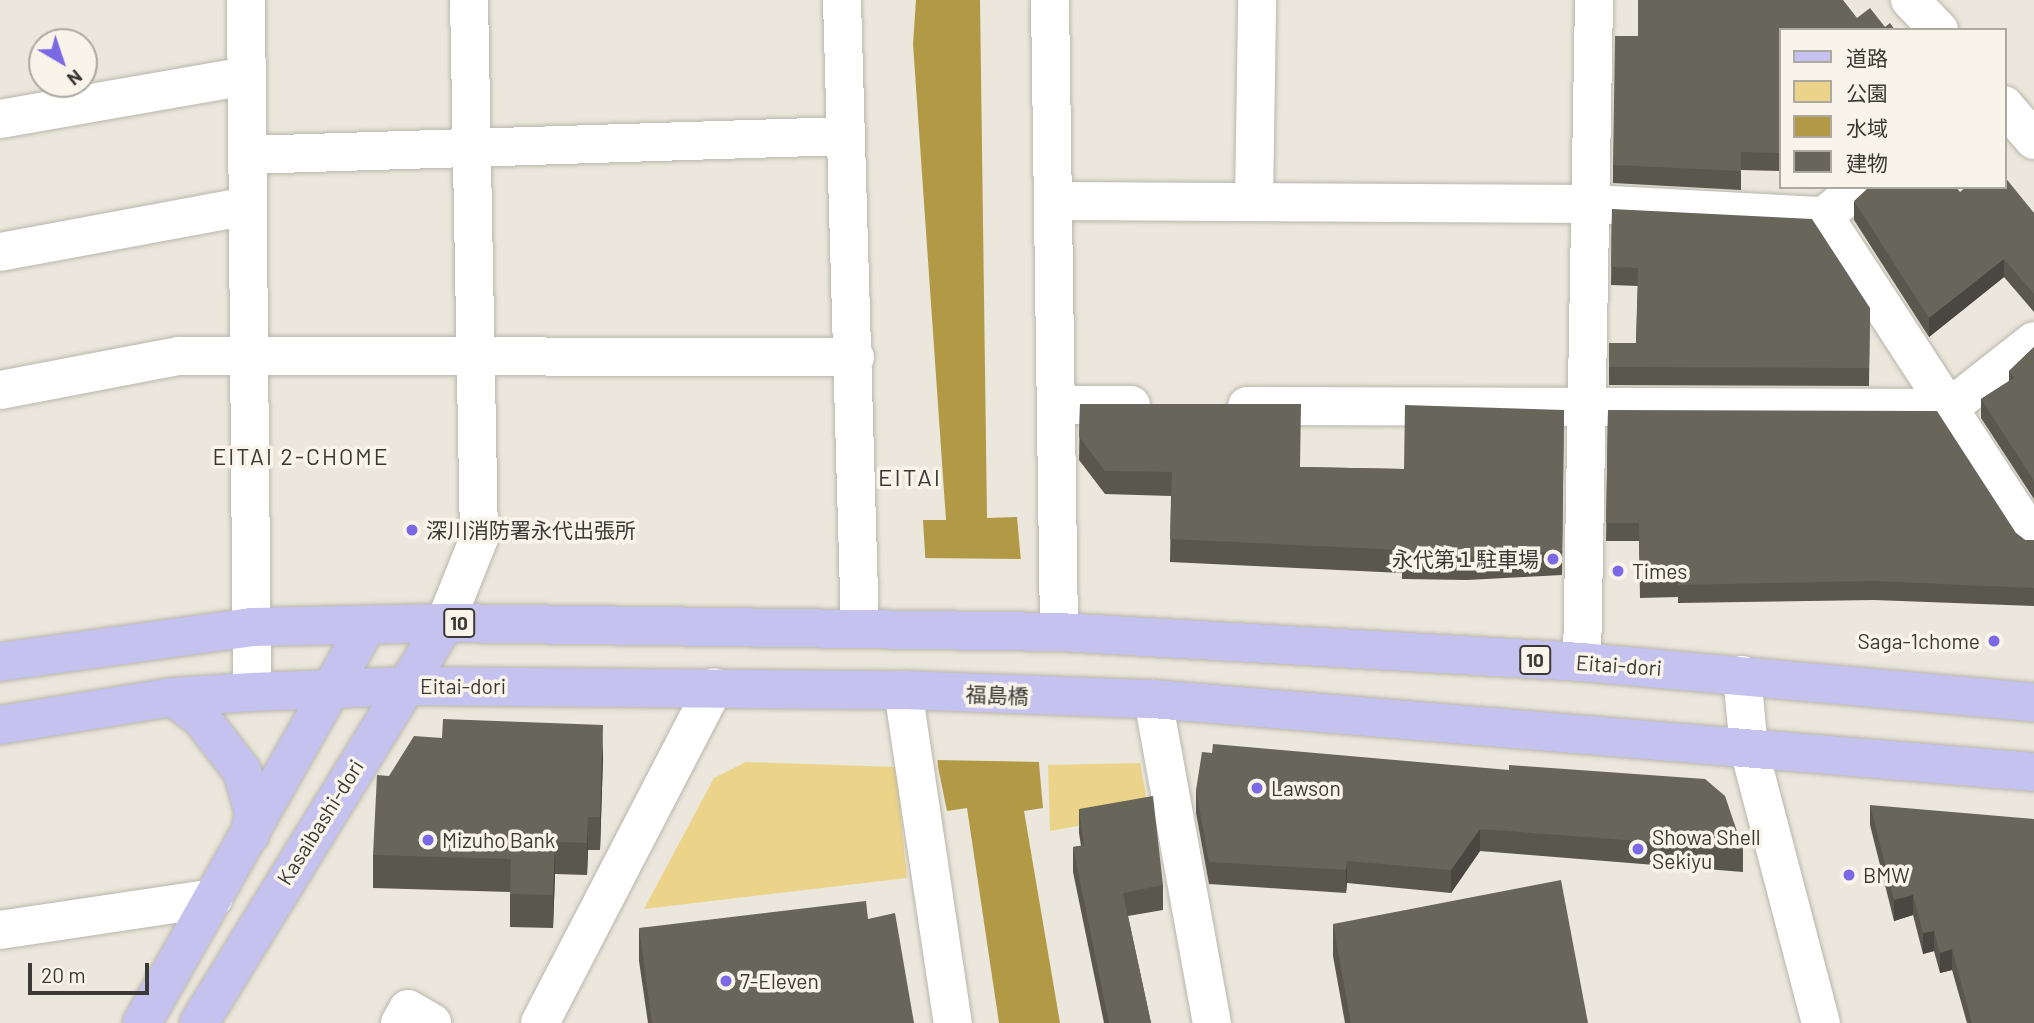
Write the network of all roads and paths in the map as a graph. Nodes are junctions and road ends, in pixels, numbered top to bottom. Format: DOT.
graph roads {
  1 [pos="246,0"];
  2 [pos="469,0"];
  3 [pos="842,0"];
  4 [pos="1050,0"];
  5 [pos="1257,0"];
  6 [pos="1594,0"];
  7 [pos="1910,0"];
  8 [pos="1937,28"];
  9 [pos="246,76"];
  10 [pos="2006,107"];
  11 [pos="0,119"];
  12 [pos="845,136"];
  13 [pos="2034,140"];
  14 [pos="470,151"];
  15 [pos="247,155"];
  16 [pos="1858,189"];
  17 [pos="1054,201"];
  18 [pos="1254,202"];
  19 [pos="1592,204"];
  20 [pos="247,206"];
  21 [pos="1824,216"];
  22 [pos="0,252"];
  23 [pos="2034,341"];
  24 [pos="475,354"];
  25 [pos="249,355"];
  26 [pos="855,357"];
  27 [pos="0,390"];
  28 [pos="1056,405"];
  29 [pos="1168,405"];
  30 [pos="1210,406"];
  31 [pos="1586,408"];
  32 [pos="1949,408"];
  33 [pos="2034,539"];
  34 [pos="445,623"];
  35 [pos="367,625"];
  36 [pos="252,627"];
  37 [pos="860,628"];
  38 [pos="1047,632"];
  39 [pos="0,662"];
  40 [pos="1582,662"];
  41 [pos="1742,675"];
  42 [pos="405,686"];
  43 [pos="715,687"];
  44 [pos="332,689"];
  45 [pos="916,691"];
  46 [pos="252,692"];
  47 [pos="173,697"];
  48 [pos="1153,699"];
  49 [pos="2034,702"];
  50 [pos="0,725"];
  51 [pos="1749,749"];
  52 [pos="2034,772"];
  53 [pos="250,839"];
  54 [pos="214,898"];
  55 [pos="0,930"];
  56 [pos="142,1023"];
  57 [pos="198,1023"];
  58 [pos="400,1023"];
  59 [pos="432,1023"];
  60 [pos="540,1023"];
  61 [pos="953,1023"];
  62 [pos="1213,1023"];
  63 [pos="1821,1023"];
  1 -- 9 [label="street"];
  2 -- 14 [label="street"];
  3 -- 12 [label="street"];
  4 -- 17 [label="street"];
  5 -- 18 [label="street"];
  6 -- 19 [label="street"];
  7 -- 8 [label="street"];
  9 -- 11 [label="street"];
  9 -- 15 [label="street"];
  10 -- 13 [label="street"];
  12 -- 14 [label="street"];
  12 -- 26 [label="street"];
  14 -- 15 [label="street"];
  14 -- 24 [label="street"];
  15 -- 20 [label="street"];
  16 -- 21 [label="street"];
  17 -- 18 [label="street"];
  17 -- 28 [label="street"];
  18 -- 19 [label="street"];
  19 -- 21 [label="street"];
  19 -- 31 [label="street"];
  20 -- 22 [label="street"];
  20 -- 25 [label="street"];
  21 -- 32 [label="street"];
  23 -- 32 [label="street"];
  24 -- 25 [label="street"];
  24 -- 26 [label="street"];
  24 -- 34 [label="street"];
  25 -- 27 [label="street"];
  25 -- 36 [label="street"];
  26 -- 37 [label="street"];
  28 -- 29 [label="street"];
  28 -- 38 [label="street"];
  30 -- 31 [label="street"];
  31 -- 32 [label="street"];
  31 -- 40 [label="street"];
  32 -- 33 [label="street"];
  34 -- 35 [label="main road, 10"];
  34 -- 37 [label="main road, 10"];
  34 -- 42 [label="main road, Kasaibashi-dori"];
  35 -- 36 [label="main road, 10"];
  35 -- 44 [label="main road"];
  36 -- 39 [label="main road, 10"];
  36 -- 46 [label="street"];
  37 -- 38 [label="main road, 10"];
  38 -- 40 [label="main road, Eitai-dori / 10"];
  40 -- 41 [label="main road, Eitai-dori / 10"];
  41 -- 49 [label="main road, Eitai-dori / 10"];
  41 -- 51 [label="street"];
  42 -- 43 [label="main road, Eitai-dori"];
  42 -- 44 [label="main road, Eitai-dori"];
  42 -- 57 [label="main road, Kasaibashi-dori"];
  43 -- 45 [label="main road, Eitai-dori"];
  43 -- 60 [label="street"];
  44 -- 46 [label="main road, Eitai-dori"];
  44 -- 53 [label="main road"];
  45 -- 48 [label="main road, 福島橋"];
  45 -- 61 [label="street"];
  46 -- 47 [label="main road, Eitai-dori"];
  47 -- 50 [label="main road, Eitai-dori"];
  47 -- 53 [label="main road"];
  48 -- 51 [label="main road"];
  48 -- 62 [label="street"];
  51 -- 52 [label="main road"];
  51 -- 63 [label="street"];
  53 -- 54 [label="main road"];
  54 -- 55 [label="street"];
  54 -- 56 [label="main road"];
  58 -- 59 [label="street"];
}
